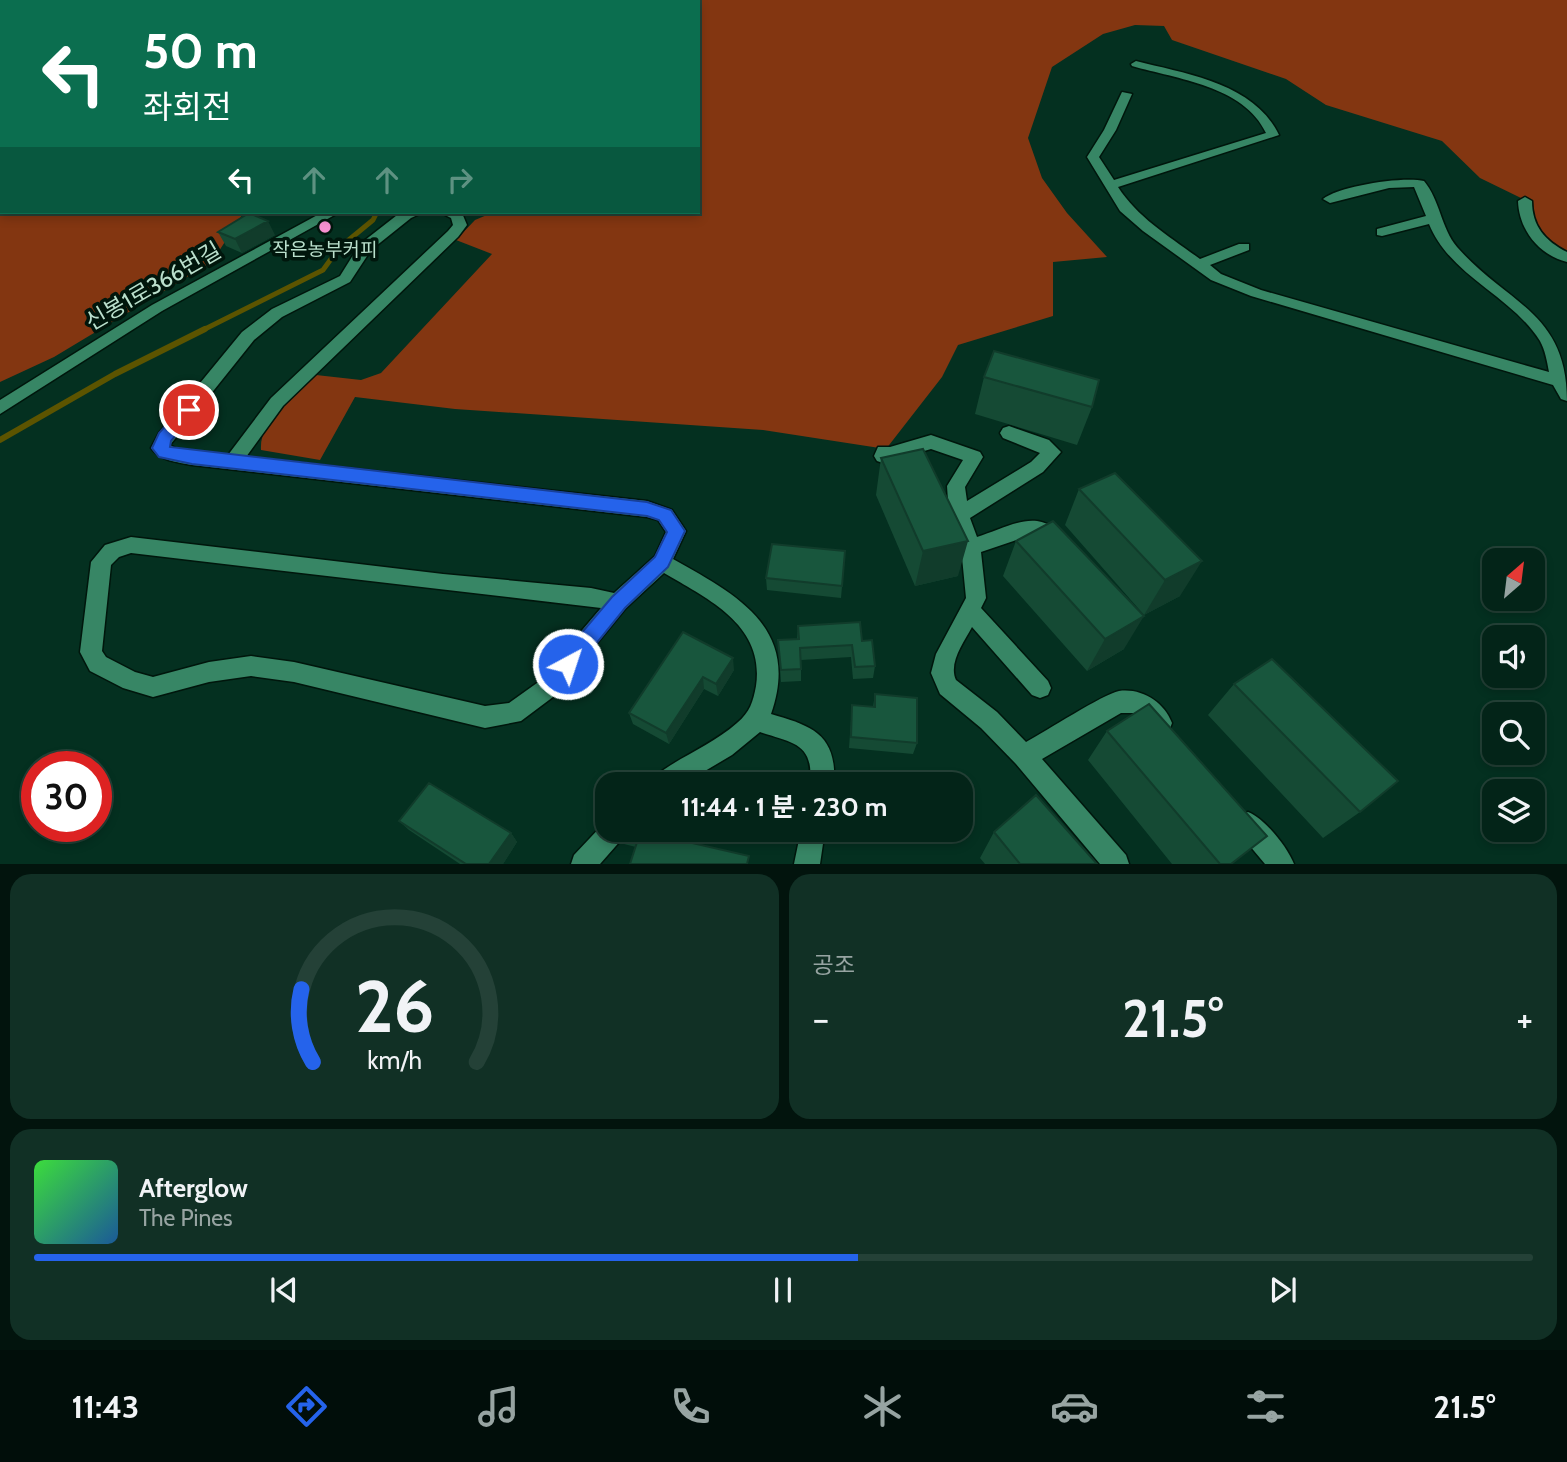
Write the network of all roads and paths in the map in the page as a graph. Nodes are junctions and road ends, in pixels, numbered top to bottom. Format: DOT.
graph roads {
  1 [pos="1136,65"];
  2 [pos="1126,94"];
  3 [pos="1113,184"];
  4 [pos="1330,199"];
  5 [pos="1525,201"];
  6 [pos="329,214"];
  7 [pos="413,214"];
  8 [pos="452,214"];
  9 [pos="1431,219"];
  10 [pos="1382,232"];
  11 [pos="1244,247"];
  12 [pos="1567,258"];
  13 [pos="1200,264"];
  14 [pos="1560,343"];
  15 [pos="1557,380"];
  16 [pos="1567,395"];
  17 [pos="0,408"];
  18 [pos="1009,433"];
  19 [pos="884,452"];
  20 [pos="233,462"];
  21 [pos="959,514"];
  22 [pos="971,547"];
  23 [pos="1069,560"];
  24 [pos="662,562"];
  25 [pos="618,603"];
  26 [pos="970,610"];
  27 [pos="1040,688"];
  28 [pos="757,720"];
  29 [pos="1175,739"];
  30 [pos="1024,757"];
  31 [pos="682,772"];
  32 [pos="824,772"];
  33 [pos="1238,812"];
  34 [pos="602,842"];
  35 [pos="811,842"];
  36 [pos="583,863"];
  37 [pos="807,863"];
  38 [pos="1117,863"];
  39 [pos="1282,863"];
  1 -- 3 [label="street"];
  2 -- 3 [label="street"];
  3 -- 13 [label="street"];
  4 -- 9 [label="street"];
  5 -- 12 [label="street"];
  6 -- 17 [label="street, 신봉1로366번길"];
  7 -- 20 [label="street"];
  8 -- 20 [label="street"];
  9 -- 10 [label="street"];
  9 -- 14 [label="street"];
  11 -- 13 [label="street"];
  13 -- 15 [label="street"];
  14 -- 15 [label="street"];
  15 -- 16 [label="street"];
  18 -- 21 [label="street"];
  19 -- 21 [label="street"];
  20 -- 24 [label="street"];
  21 -- 22 [label="street"];
  22 -- 23 [label="street"];
  22 -- 26 [label="street"];
  24 -- 25 [label="street"];
  24 -- 28 [label="street"];
  25 -- 25 [label="street"];
  26 -- 27 [label="street"];
  26 -- 30 [label="street"];
  28 -- 31 [label="street"];
  28 -- 32 [label="street"];
  29 -- 30 [label="street"];
  30 -- 38 [label="street"];
  33 -- 39 [label="street"];
  34 -- 36 [label="street"];
  35 -- 37 [label="street"];
}
